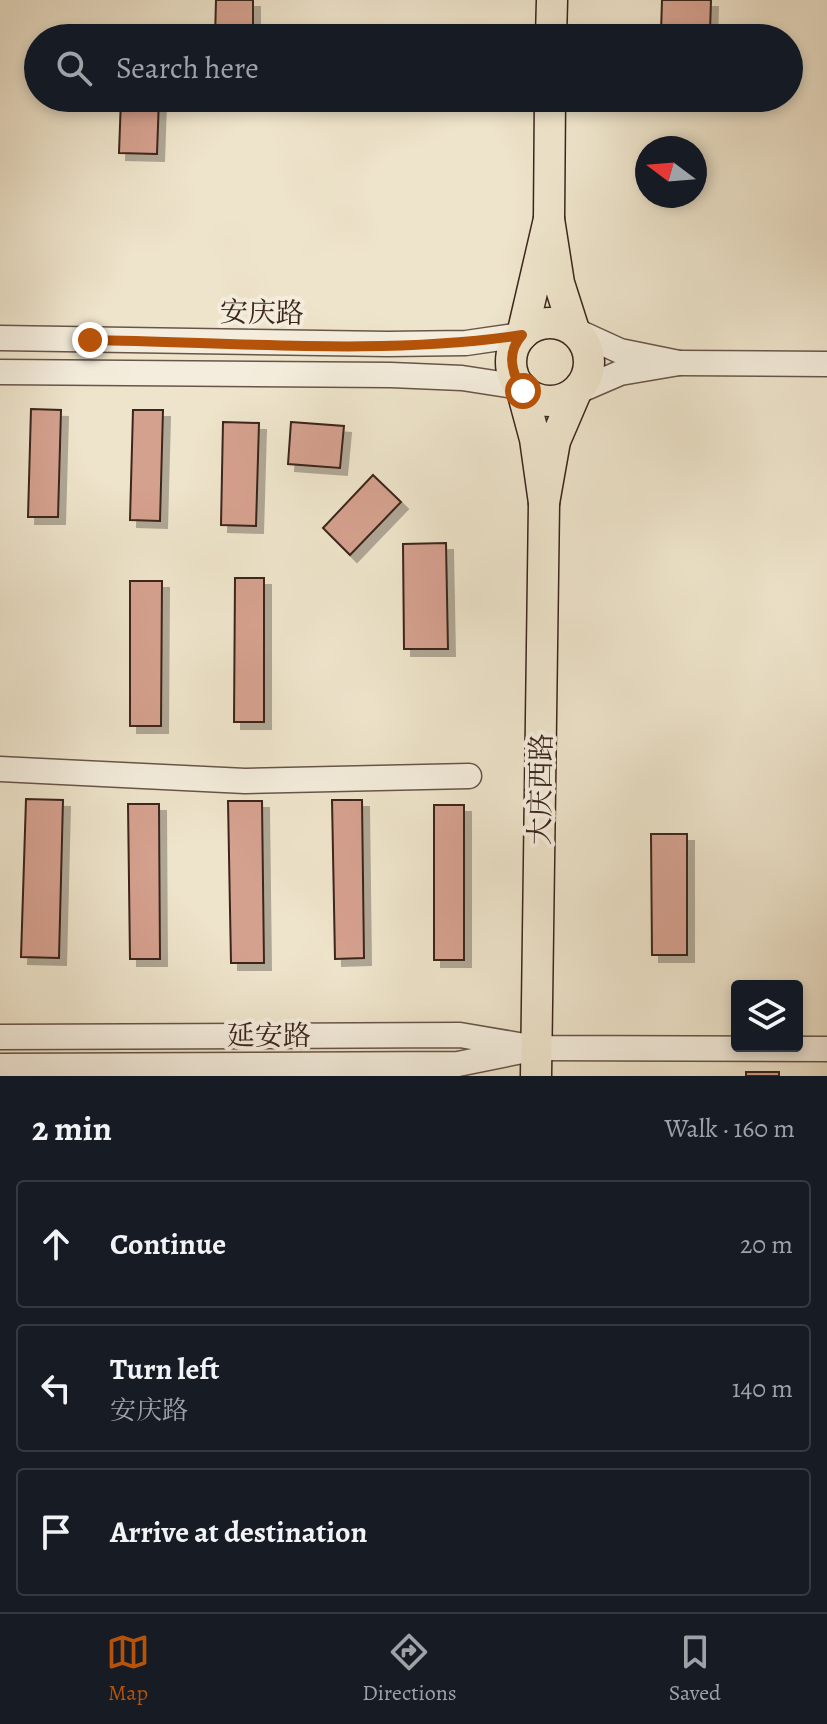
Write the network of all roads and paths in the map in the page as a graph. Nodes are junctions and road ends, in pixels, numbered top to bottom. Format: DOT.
graph roads {
  1 [pos="552,0"];
  2 [pos="551,24"];
  3 [pos="550,112"];
  4 [pos="549,219"];
  5 [pos="574,330"];
  6 [pos="522,335"];
  7 [pos="0,338"];
  8 [pos="679,363"];
  9 [pos="827,364"];
  10 [pos="0,372"];
  11 [pos="521,387"];
  12 [pos="576,392"];
  13 [pos="544,503"];
  14 [pos="0,769"];
  15 [pos="469,776"];
  16 [pos="0,1037"];
  17 [pos="827,1049"];
  18 [pos="536,1062"];
  19 [pos="0,1066"];
  1 -- 2 [label="main road"];
  3 -- 4 [label="main road"];
  4 -- 5 [label="main road"];
  4 -- 6 [label="main road"];
  5 -- 6 [label="main road"];
  5 -- 8 [label="street"];
  5 -- 12 [label="main road"];
  6 -- 7 [label="street, 安庆路"];
  6 -- 11 [label="main road"];
  8 -- 9 [label="street"];
  8 -- 12 [label="street"];
  10 -- 11 [label="street"];
  11 -- 12 [label="main road"];
  11 -- 13 [label="main road"];
  12 -- 13 [label="main road"];
  13 -- 18 [label="main road, 大庆西路"];
  14 -- 15 [label="street"];
  16 -- 18 [label="street, 延安路"];
  17 -- 18 [label="street, 延安路"];
  18 -- 19 [label="street, 延安路"];
}
